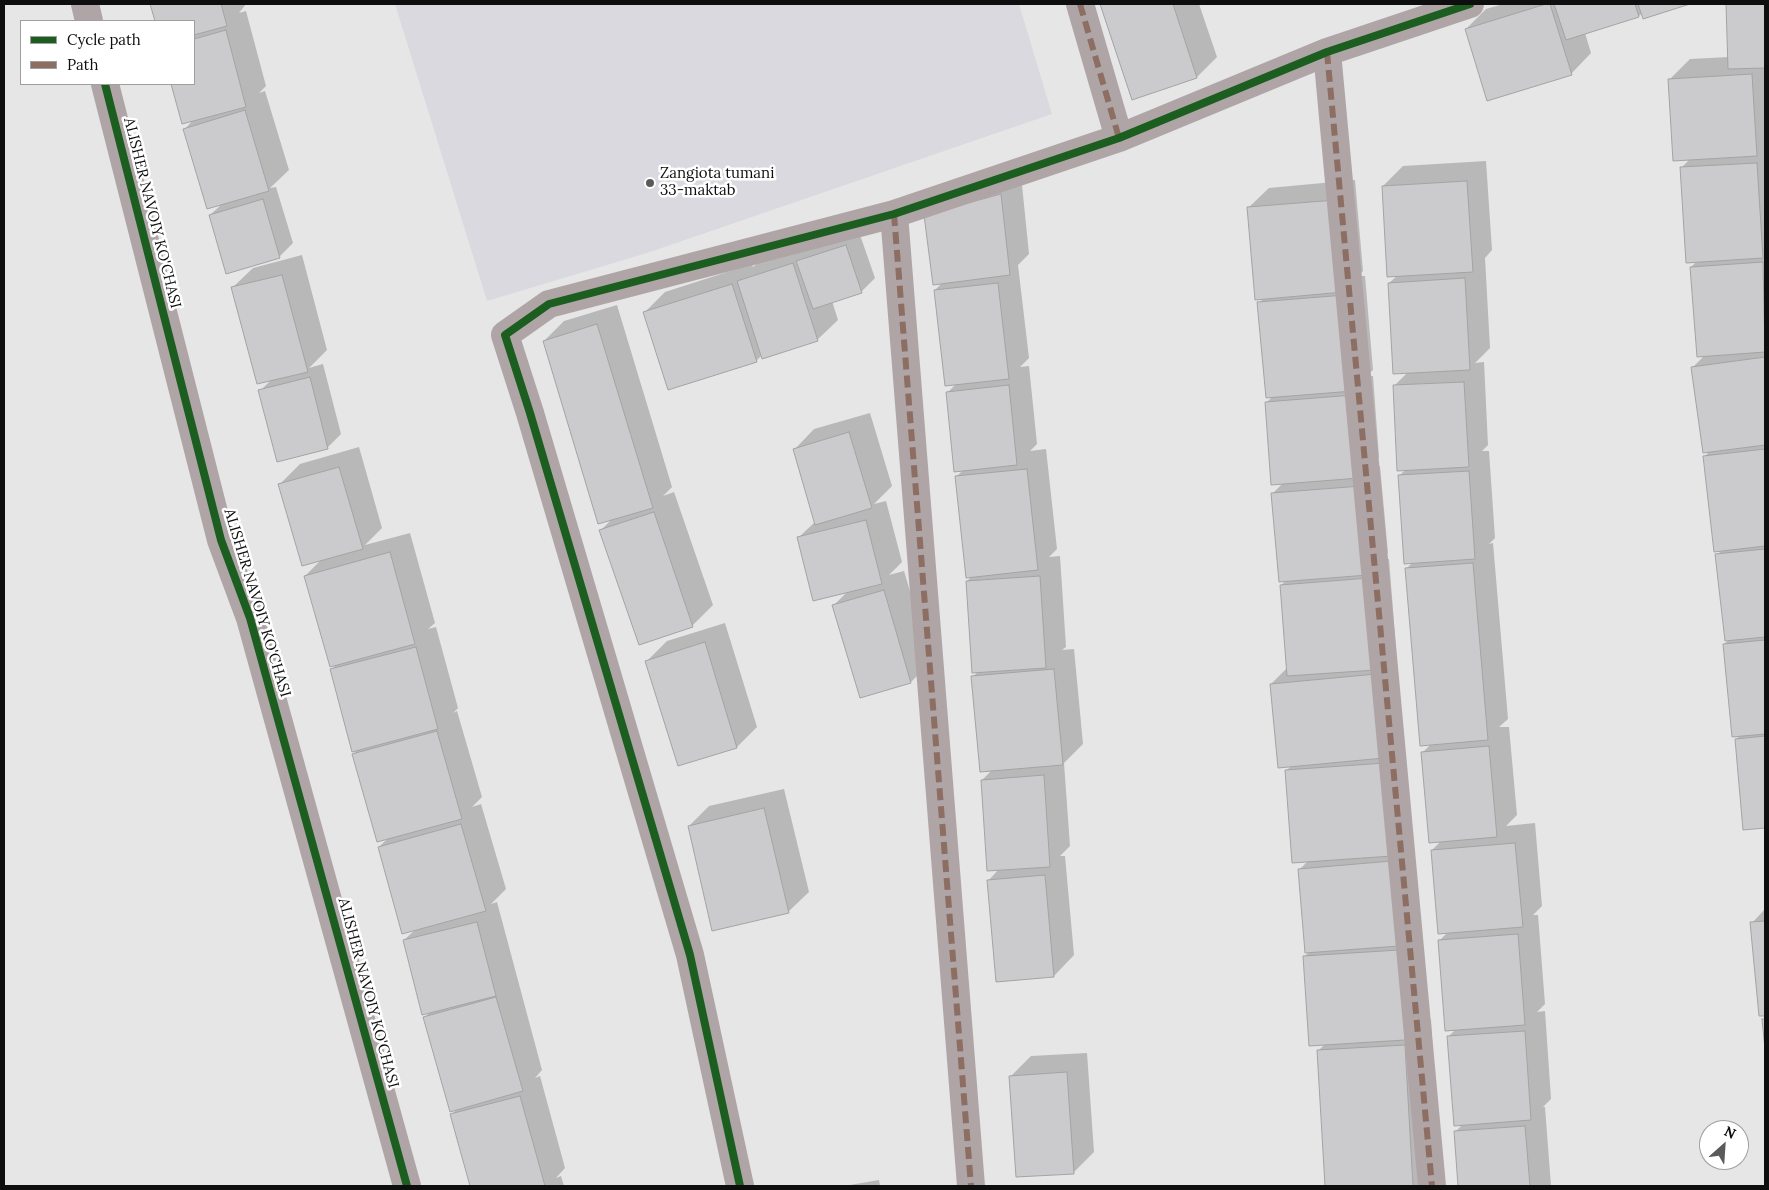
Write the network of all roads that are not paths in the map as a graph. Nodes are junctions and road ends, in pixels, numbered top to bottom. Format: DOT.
graph roads {
  1 [pos="85,4"];
  2 [pos="1080,4"];
  3 [pos="1470,4"];
  4 [pos="89,20"];
  5 [pos="1327,52"];
  6 [pos="105,85"];
  7 [pos="1119,138"];
  8 [pos="894,214"];
  9 [pos="407,1186"];
  10 [pos="740,1186"];
  11 [pos="971,1186"];
  12 [pos="1432,1186"];
  1 -- 4 [label="street"];
  2 -- 7 [label="street"];
  3 -- 5 [label="street"];
  5 -- 7 [label="street"];
  5 -- 12 [label="street"];
  6 -- 9 [label="street, ALISHER NAVOIY KO'CHASI"];
  7 -- 8 [label="street"];
  8 -- 10 [label="street"];
  8 -- 11 [label="street"];
}
